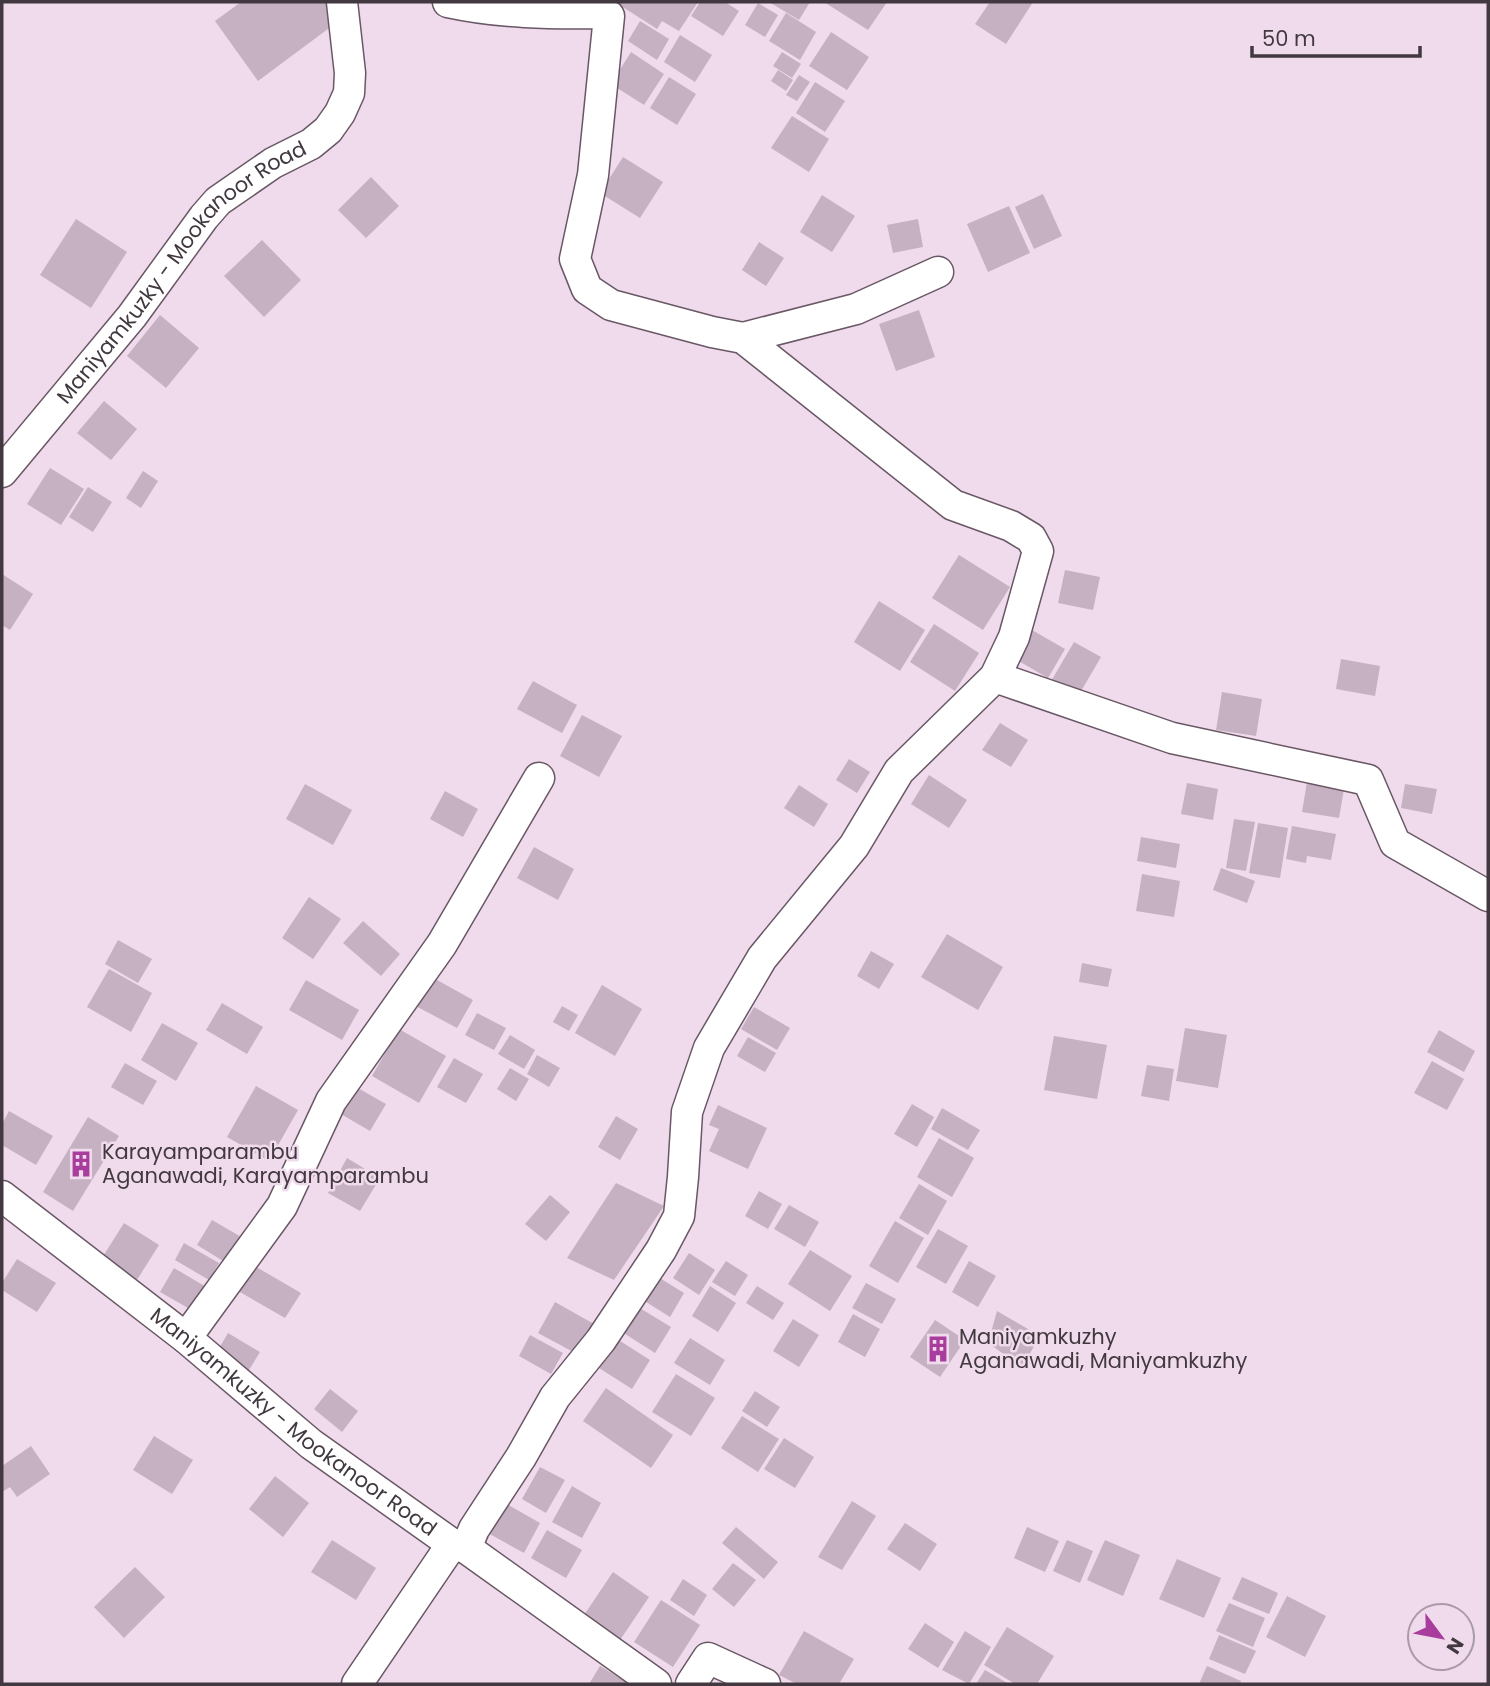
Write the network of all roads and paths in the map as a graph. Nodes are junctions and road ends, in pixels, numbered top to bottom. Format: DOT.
graph roads {
  1 [pos="342,2"];
  2 [pos="448,2"];
  3 [pos="939,272"];
  4 [pos="743,338"];
  5 [pos="2,472"];
  6 [pos="995,677"];
  7 [pos="540,778"];
  8 [pos="1488,897"];
  9 [pos="2,1196"];
  10 [pos="186,1338"];
  11 [pos="459,1546"];
  12 [pos="357,1684"];
  13 [pos="656,1684"];
  14 [pos="691,1684"];
  15 [pos="765,1684"];
  1 -- 5 [label="street, Maniyamkuzky - Mookanoor Road"];
  2 -- 4 [label="street"];
  3 -- 4 [label="street"];
  4 -- 6 [label="street"];
  6 -- 8 [label="street"];
  6 -- 11 [label="street"];
  7 -- 10 [label="street"];
  9 -- 10 [label="street, Maniyamkuzky - Mookanoor Road"];
  10 -- 11 [label="street, Maniyamkuzky - Mookanoor Road"];
  11 -- 12 [label="street, Maniyamkuzky - Mookanoor Road"];
  11 -- 13 [label="street"];
  14 -- 15 [label="street"];
}
